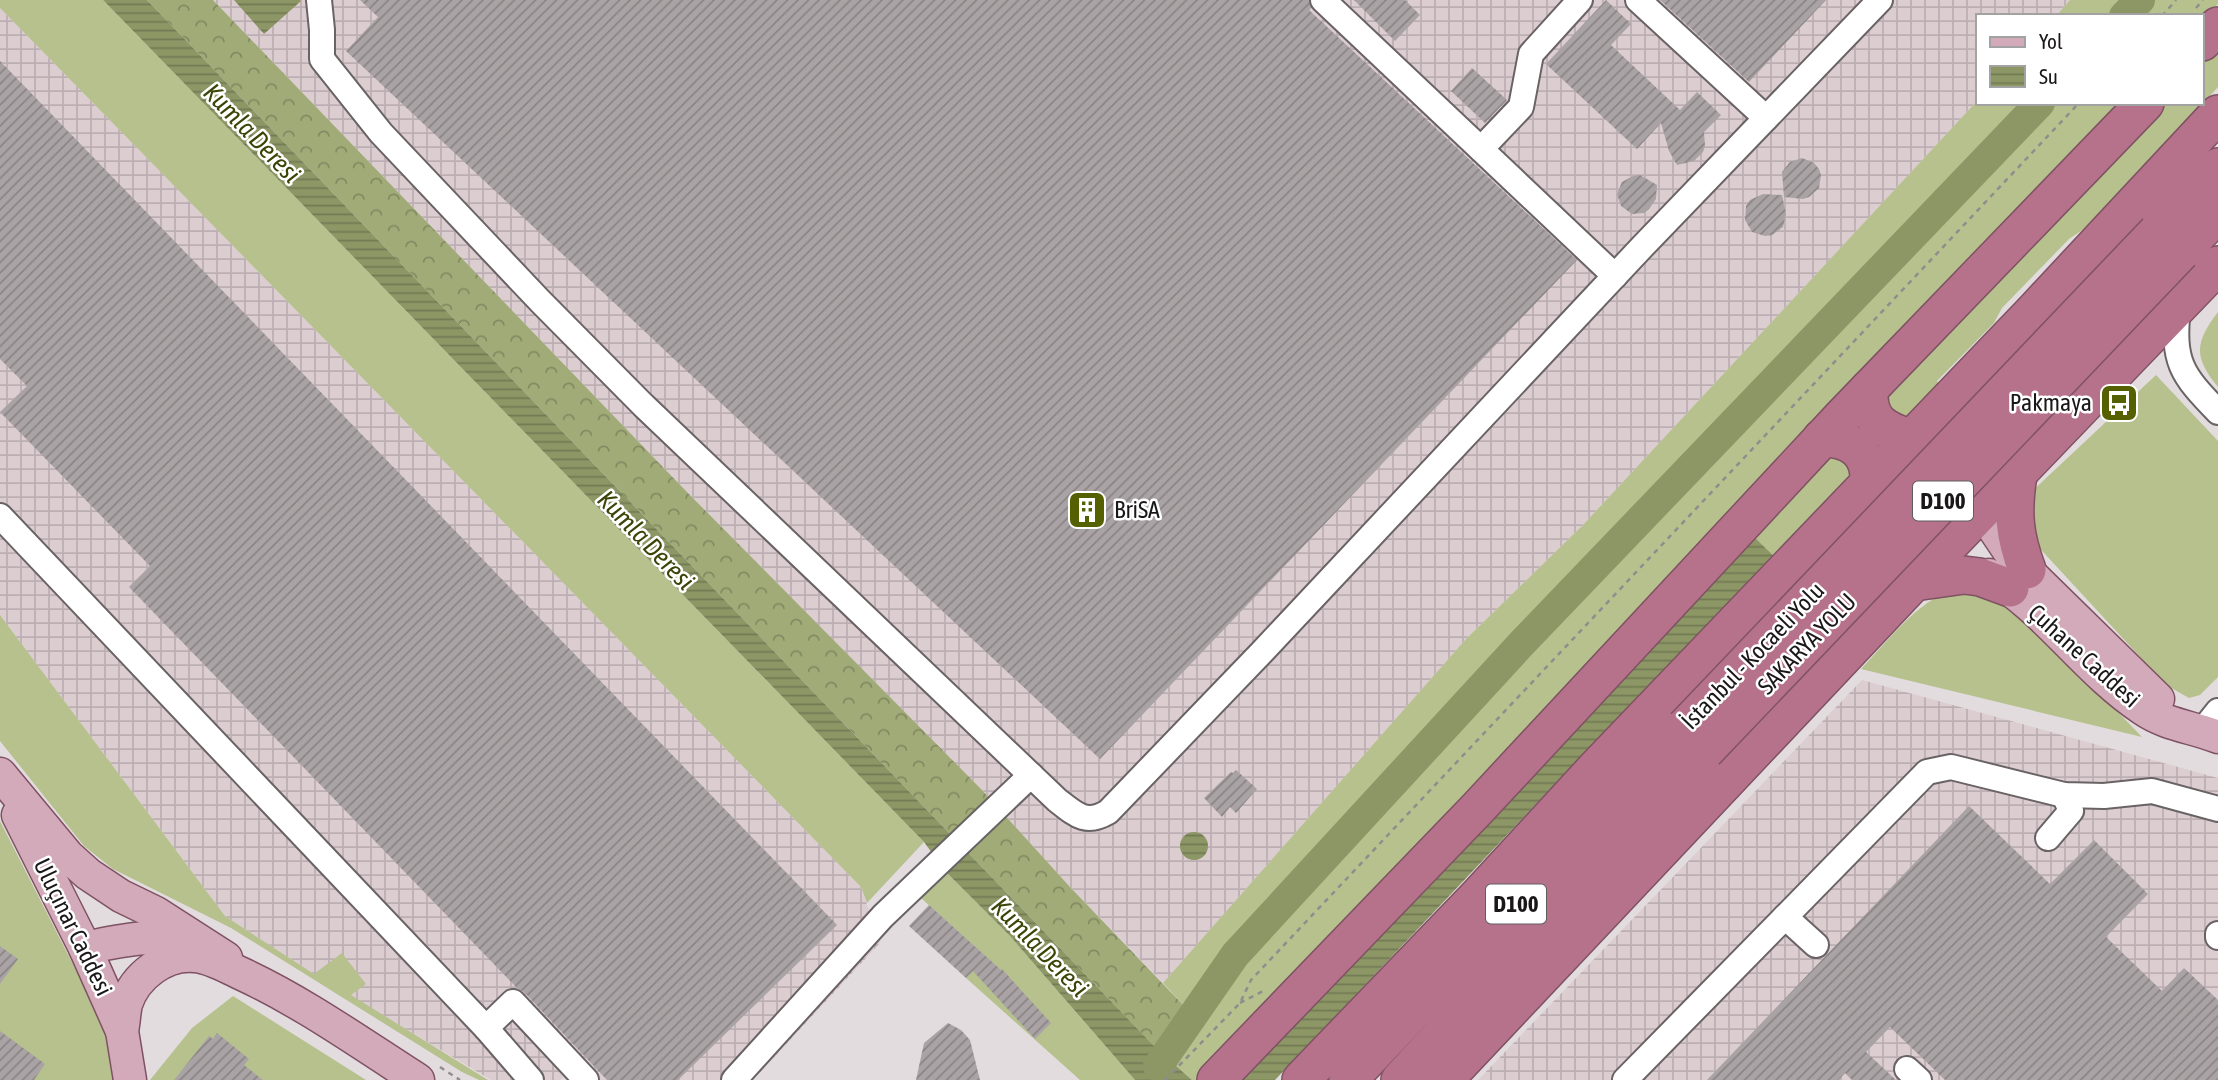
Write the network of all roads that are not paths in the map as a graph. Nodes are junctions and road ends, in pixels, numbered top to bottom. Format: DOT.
graph roads {
  1 [pos="319,0"];
  2 [pos="1323,0"];
  3 [pos="1580,0"];
  4 [pos="1639,0"];
  5 [pos="1880,0"];
  6 [pos="2218,26"];
  7 [pos="2204,40"];
  8 [pos="2143,105"];
  9 [pos="2218,114"];
  10 [pos="1766,118"];
  11 [pos="1481,149"];
  12 [pos="2218,167"];
  13 [pos="2218,213"];
  14 [pos="2169,242"];
  15 [pos="2218,265"];
  16 [pos="1615,276"];
  17 [pos="2178,307"];
  18 [pos="1971,377"];
  19 [pos="1869,389"];
  20 [pos="2218,412"];
  21 [pos="1822,438"];
  22 [pos="1912,439"];
  23 [pos="2048,444"];
  24 [pos="2018,475"];
  25 [pos="1869,483"];
  26 [pos="1982,511"];
  27 [pos="0,516"];
  28 [pos="1817,537"];
  29 [pos="1945,549"];
  30 [pos="2019,579"];
  31 [pos="1914,582"];
  32 [pos="1883,615"];
  33 [pos="2213,726"];
  34 [pos="1695,739"];
  35 [pos="0,774"];
  36 [pos="1031,775"];
  37 [pos="0,780"];
  38 [pos="2064,795"];
  39 [pos="2218,809"];
  40 [pos="2048,838"];
  41 [pos="1479,895"];
  42 [pos="1785,917"];
  43 [pos="1816,945"];
  44 [pos="1562,955"];
  45 [pos="195,956"];
  46 [pos="90,957"];
  47 [pos="234,963"];
  48 [pos="268,986"];
  49 [pos="486,1028"];
  50 [pos="122,1031"];
  51 [pos="1222,1073"];
  52 [pos="130,1080"];
  53 [pos="418,1080"];
  54 [pos="531,1080"];
  55 [pos="586,1080"];
  56 [pos="734,1080"];
  57 [pos="1301,1080"];
  58 [pos="1346,1080"];
  59 [pos="1400,1080"];
  60 [pos="1415,1080"];
  61 [pos="1444,1080"];
  62 [pos="1625,1080"];
  1 -- 36 [label="street"];
  2 -- 11 [label="street"];
  3 -- 11 [label="street"];
  4 -- 10 [label="street"];
  5 -- 10 [label="street"];
  6 -- 7 [label="highway"];
  8 -- 19 [label="highway"];
  9 -- 18 [label="highway"];
  10 -- 16 [label="street"];
  11 -- 16 [label="street"];
  12 -- 14 [label="highway, D100"];
  13 -- 14 [label="highway, SAKARYA YOLU / D100"];
  14 -- 34 [label="highway, SAKARYA YOLU / D100, bridge"];
  15 -- 17 [label="highway"];
  16 -- 36 [label="street"];
  17 -- 20 [label="street"];
  17 -- 23 [label="highway"];
  18 -- 22 [label="highway"];
  18 -- 23 [label="highway"];
  19 -- 21 [label="highway"];
  19 -- 22 [label="highway"];
  21 -- 25 [label="highway"];
  21 -- 51 [label="highway"];
  22 -- 25 [label="highway"];
  22 -- 26 [label="main road"];
  23 -- 24 [label="highway"];
  24 -- 26 [label="highway"];
  24 -- 30 [label="highway"];
  25 -- 28 [label="highway"];
  25 -- 29 [label="main road"];
  26 -- 29 [label="highway"];
  26 -- 30 [label="main road"];
  27 -- 49 [label="street"];
  28 -- 32 [label="highway"];
  28 -- 41 [label="highway"];
  29 -- 30 [label="main road"];
  29 -- 31 [label="highway"];
  30 -- 31 [label="highway"];
  30 -- 33 [label="main road, Çuhane Caddesi"];
  31 -- 32 [label="highway"];
  32 -- 44 [label="highway"];
  34 -- 58 [label="highway, İstanbul - Kocaeli Yolu / D100"];
  34 -- 59 [label="highway, SAKARYA YOLU / D100"];
  35 -- 47 [label="main road"];
  36 -- 56 [label="street"];
  37 -- 46 [label="main road, Uluçınar Caddesi"];
  38 -- 39 [label="street"];
  38 -- 40 [label="street"];
  38 -- 42 [label="street"];
  41 -- 57 [label="highway"];
  41 -- 58 [label="highway"];
  42 -- 43 [label="street"];
  42 -- 62 [label="street"];
  44 -- 60 [label="highway"];
  44 -- 61 [label="highway"];
  45 -- 46 [label="main road"];
  45 -- 48 [label="main road"];
  45 -- 50 [label="main road"];
  46 -- 47 [label="main road"];
  46 -- 50 [label="main road, Uluçınar Caddesi"];
  47 -- 48 [label="main road"];
  48 -- 53 [label="main road"];
  49 -- 54 [label="street"];
  49 -- 55 [label="street"];
  50 -- 52 [label="main road, Uluçınar Caddesi"];
}
